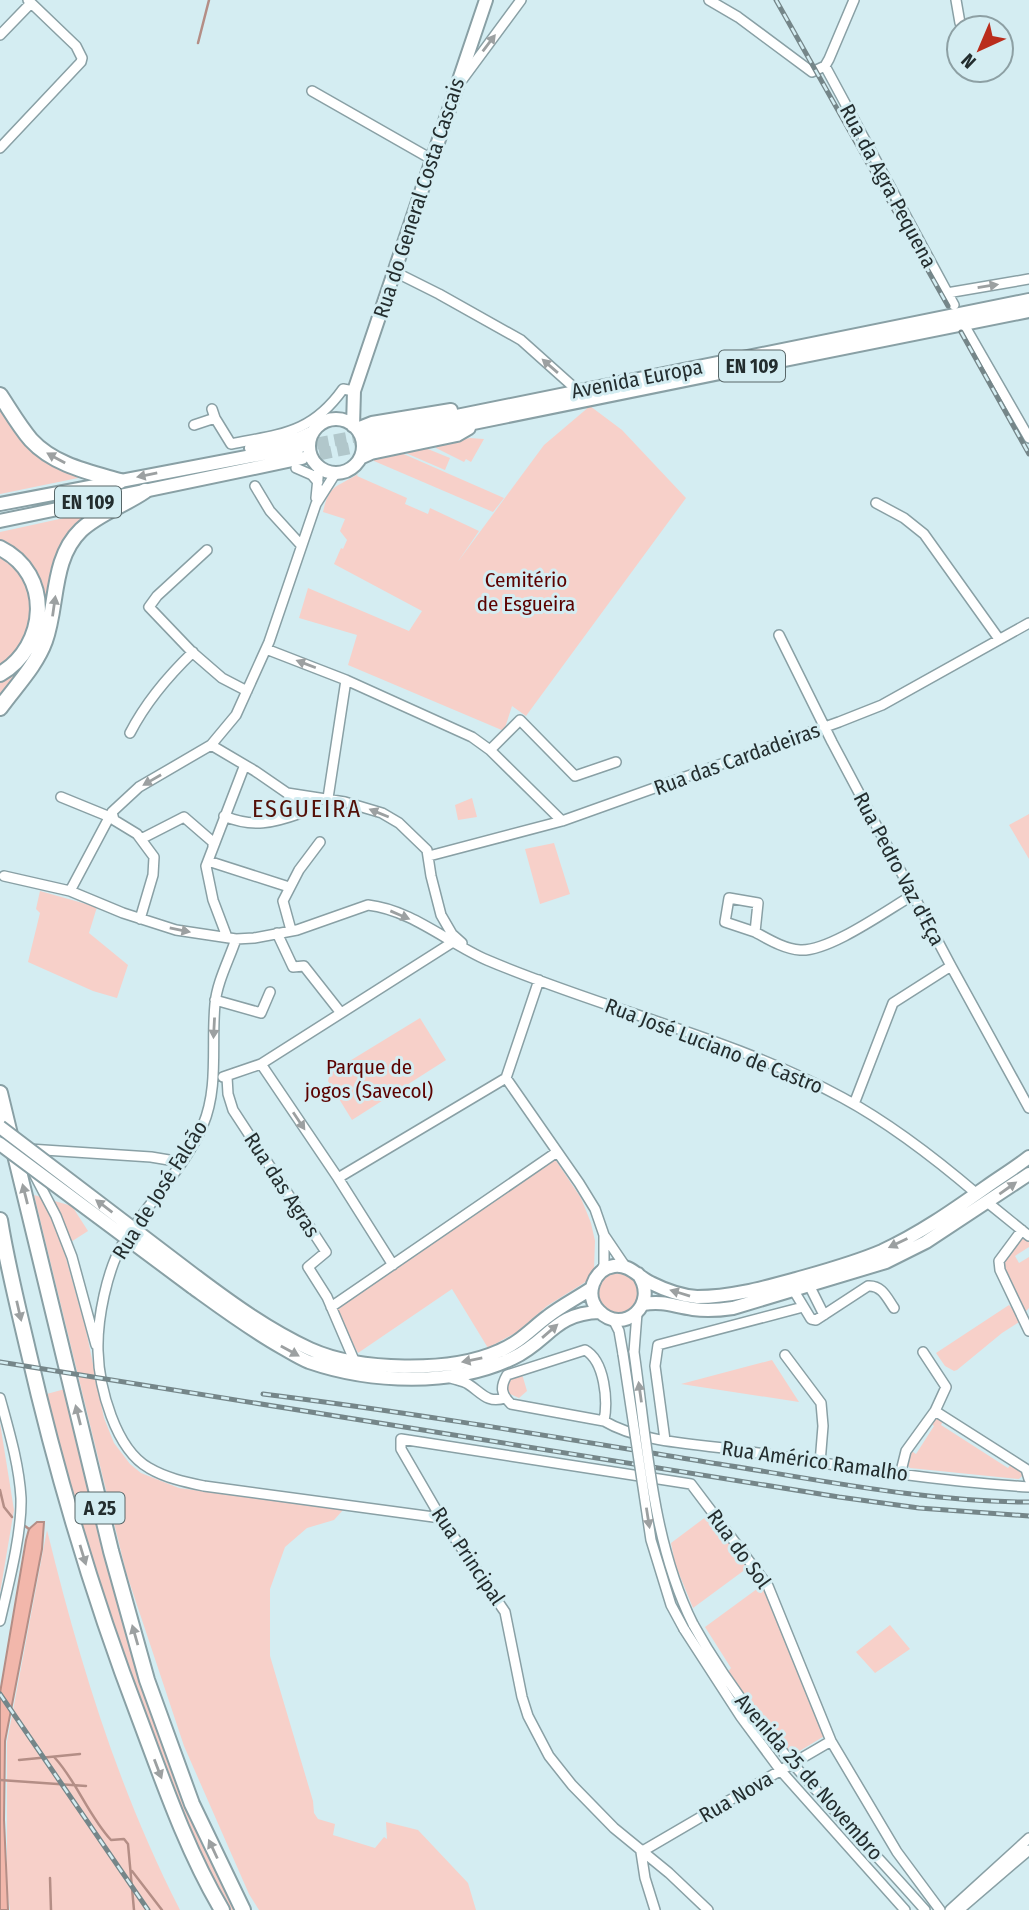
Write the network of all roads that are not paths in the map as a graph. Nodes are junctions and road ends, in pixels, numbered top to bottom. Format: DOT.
graph roads {
  1 [pos="486,0"];
  2 [pos="522,0"];
  3 [pos="709,0"];
  4 [pos="854,0"];
  5 [pos="29,1"];
  6 [pos="0,35"];
  7 [pos="825,66"];
  8 [pos="456,87"];
  9 [pos="312,91"];
  10 [pos="0,148"];
  11 [pos="433,160"];
  12 [pos="395,272"];
  13 [pos="1029,279"];
  14 [pos="947,293"];
  15 [pos="1029,300"];
  16 [pos="954,305"];
  17 [pos="1029,311"];
  18 [pos="967,330"];
  19 [pos="578,391"];
  20 [pos="0,395"];
  21 [pos="354,399"];
  22 [pos="335,418"];
  23 [pos="471,419"];
  24 [pos="194,425"];
  25 [pos="364,431"];
  26 [pos="311,433"];
  27 [pos="1029,438"];
  28 [pos="299,458"];
  29 [pos="360,458"];
  30 [pos="317,466"];
  31 [pos="174,470"];
  32 [pos="335,474"];
  33 [pos="120,481"];
  34 [pos="318,482"];
  35 [pos="255,486"];
  36 [pos="145,491"];
  37 [pos="876,503"];
  38 [pos="0,504"];
  39 [pos="316,504"];
  40 [pos="0,521"];
  41 [pos="301,545"];
  42 [pos="0,548"];
  43 [pos="207,550"];
  44 [pos="1029,623"];
  45 [pos="779,635"];
  46 [pos="999,639"];
  47 [pos="266,649"];
  48 [pos="193,652"];
  49 [pos="0,674"];
  50 [pos="346,680"];
  51 [pos="247,691"];
  52 [pos="0,708"];
  53 [pos="824,726"];
  54 [pos="130,733"];
  55 [pos="211,746"];
  56 [pos="490,750"];
  57 [pos="616,762"];
  58 [pos="244,767"];
  59 [pos="287,793"];
  60 [pos="61,797"];
  61 [pos="328,798"];
  62 [pos="111,815"];
  63 [pos="224,816"];
  64 [pos="562,821"];
  65 [pos="141,839"];
  66 [pos="320,842"];
  67 [pos="213,846"];
  68 [pos="429,856"];
  69 [pos="208,862"];
  70 [pos="4,876"];
  71 [pos="289,887"];
  72 [pos="70,891"];
  73 [pos="913,895"];
  74 [pos="140,919"];
  75 [pos="446,922"];
  76 [pos="290,930"];
  77 [pos="434,930"];
  78 [pos="754,932"];
  79 [pos="277,933"];
  80 [pos="232,938"];
  81 [pos="453,942"];
  82 [pos="469,951"];
  83 [pos="951,966"];
  84 [pos="540,980"];
  85 [pos="270,992"];
  86 [pos="215,1000"];
  87 [pos="341,1013"];
  88 [pos="261,1064"];
  89 [pos="227,1077"];
  90 [pos="506,1078"];
  91 [pos="213,1079"];
  92 [pos="0,1093"];
  93 [pos="1026,1096"];
  94 [pos="854,1104"];
  95 [pos="1029,1108"];
  96 [pos="0,1127"];
  97 [pos="0,1144"];
  98 [pos="27,1149"];
  99 [pos="557,1152"];
  100 [pos="1029,1157"];
  101 [pos="181,1162"];
  102 [pos="30,1167"];
  103 [pos="1029,1174"];
  104 [pos="338,1178"];
  105 [pos="982,1198"];
  106 [pos="0,1220"];
  107 [pos="1025,1233"];
  108 [pos="604,1234"];
  109 [pos="393,1265"];
  110 [pos="625,1266"];
  111 [pos="601,1271"];
  112 [pos="638,1274"];
  113 [pos="194,1282"];
  114 [pos="810,1287"];
  115 [pos="592,1288"];
  116 [pos="794,1291"];
  117 [pos="331,1307"];
  118 [pos="803,1307"];
  119 [pos="640,1308"];
  120 [pos="894,1308"];
  121 [pos="600,1312"];
  122 [pos="824,1315"];
  123 [pos="613,1319"];
  124 [pos="1029,1331"];
  125 [pos="98,1351"];
  126 [pos="923,1352"];
  127 [pos="785,1355"];
  128 [pos="514,1358"];
  129 [pos="354,1360"];
  130 [pos="507,1375"];
  131 [pos="446,1376"];
  132 [pos="0,1398"];
  133 [pos="505,1398"];
  134 [pos="935,1410"];
  135 [pos="604,1421"];
  136 [pos="401,1438"];
  137 [pos="665,1440"];
  138 [pos="820,1463"];
  139 [pos="900,1475"];
  140 [pos="1029,1479"];
  141 [pos="1029,1487"];
  142 [pos="441,1518"];
  143 [pos="0,1621"];
  144 [pos="688,1627"];
  145 [pos="831,1741"];
  146 [pos="791,1764"];
  147 [pos="781,1771"];
  148 [pos="1029,1838"];
  149 [pos="1029,1850"];
  150 [pos="641,1852"];
  151 [pos="222,1910"];
  152 [pos="243,1910"];
  153 [pos="655,1910"];
  154 [pos="708,1910"];
  155 [pos="905,1910"];
  156 [pos="925,1910"];
  157 [pos="940,1910"];
  158 [pos="950,1910"];
  159 [pos="959,1910"];
  1 -- 8 [label="main road, Rua do General Costa Cascais"];
  8 -- 2 [label="street, one-way"];
  3 -- 7 [label="street"];
  4 -- 7 [label="street"];
  5 -- 6 [label="street"];
  5 -- 10 [label="street"];
  7 -- 14 [label="street, Rua da Agra Pequena"];
  8 -- 11 [label="main road, Rua do General Costa Cascais"];
  9 -- 11 [label="street"];
  11 -- 12 [label="main road, Rua do General Costa Cascais"];
  19 -- 12 [label="street, one-way"];
  12 -- 21 [label="main road, Rua do General Costa Cascais"];
  14 -- 13 [label="street, one-way"];
  14 -- 16 [label="street, Rua da Agra Pequena"];
  15 -- 19 [label="main road, Avenida Europa / EN 109"];
  17 -- 23 [label="main road, Avenida Europa / EN 109"];
  18 -- 27 [label="street"];
  19 -- 23 [label="main road, Avenida Europa / EN 109"];
  33 -- 20 [label="highway, one-way"];
  21 -- 22 [label="main road, Rua do General Costa Cascais"];
  21 -- 24 [label="street"];
  21 -- 25 [label="main road, Rua do General Costa Cascais"];
  21 -- 25 [label="main road"];
  22 -- 25 [label="main road"];
  22 -- 26 [label="main road"];
  23 -- 25 [label="main road, Avenida Europa / EN 109"];
  23 -- 25 [label="main road"];
  23 -- 29 [label="main road"];
  25 -- 29 [label="main road"];
  26 -- 30 [label="main road"];
  26 -- 31 [label="main road"];
  28 -- 30 [label="main road"];
  28 -- 31 [label="main road, EN 109"];
  28 -- 34 [label="street"];
  28 -- 36 [label="main road, EN 109"];
  29 -- 32 [label="main road"];
  30 -- 32 [label="main road"];
  30 -- 34 [label="street"];
  31 -- 33 [label="main road, EN 109, one-way"];
  32 -- 39 [label="street"];
  33 -- 38 [label="main road, EN 109"];
  34 -- 39 [label="street"];
  35 -- 41 [label="street"];
  36 -- 40 [label="main road, EN 109"];
  52 -- 36 [label="highway, one-way"];
  37 -- 46 [label="street"];
  39 -- 41 [label="street"];
  41 -- 47 [label="street"];
  42 -- 49 [label="highway"];
  43 -- 48 [label="street"];
  44 -- 46 [label="street, Rua das Cardadeiras"];
  45 -- 53 [label="street, Rua Pedro Vaz d'Eça"];
  46 -- 53 [label="street, Rua das Cardadeiras"];
  50 -- 47 [label="street, one-way"];
  47 -- 51 [label="street"];
  48 -- 51 [label="street"];
  48 -- 54 [label="street"];
  50 -- 56 [label="street"];
  50 -- 61 [label="street"];
  51 -- 55 [label="street"];
  53 -- 64 [label="street, Rua das Cardadeiras"];
  53 -- 73 [label="street, Rua Pedro Vaz d'Eça"];
  55 -- 58 [label="street"];
  55 -- 62 [label="street, one-way"];
  56 -- 57 [label="street"];
  56 -- 64 [label="street"];
  58 -- 59 [label="street"];
  58 -- 63 [label="street"];
  59 -- 61 [label="street"];
  59 -- 63 [label="street"];
  60 -- 62 [label="street"];
  68 -- 61 [label="street, one-way"];
  62 -- 65 [label="street"];
  62 -- 72 [label="street"];
  63 -- 67 [label="street"];
  64 -- 68 [label="street, Rua das Cardadeiras"];
  65 -- 67 [label="street"];
  65 -- 74 [label="street"];
  66 -- 71 [label="street"];
  67 -- 69 [label="street"];
  68 -- 75 [label="street"];
  69 -- 71 [label="street"];
  69 -- 80 [label="street"];
  70 -- 72 [label="street, Rua José Luciano de Castro"];
  71 -- 76 [label="street"];
  72 -- 74 [label="street, Rua José Luciano de Castro"];
  73 -- 78 [label="street"];
  73 -- 83 [label="street, Rua Pedro Vaz d'Eça"];
  74 -- 80 [label="street, Rua José Luciano de Castro, one-way"];
  75 -- 77 [label="street"];
  75 -- 82 [label="street"];
  76 -- 77 [label="street, Rua José Luciano de Castro, one-way"];
  76 -- 79 [label="street, Rua José Luciano de Castro"];
  77 -- 81 [label="street, Rua José Luciano de Castro"];
  78 -- 78 [label="street"];
  79 -- 80 [label="street, Rua José Luciano de Castro"];
  79 -- 87 [label="street"];
  80 -- 86 [label="street, Rua de José Falcão"];
  81 -- 82 [label="street, Rua José Luciano de Castro"];
  81 -- 87 [label="street"];
  82 -- 84 [label="street, Rua José Luciano de Castro"];
  83 -- 93 [label="street"];
  83 -- 94 [label="street, Rua Pedro Vaz d'Eça"];
  84 -- 90 [label="street"];
  84 -- 94 [label="street, Rua José Luciano de Castro"];
  85 -- 86 [label="street"];
  86 -- 91 [label="street, Rua de José Falcão, one-way"];
  87 -- 88 [label="street"];
  88 -- 89 [label="street"];
  88 -- 104 [label="street, one-way"];
  89 -- 91 [label="street"];
  89 -- 117 [label="street, Rua das Agras"];
  90 -- 99 [label="street"];
  90 -- 104 [label="street"];
  91 -- 101 [label="street, Rua de José Falcão"];
  152 -- 92 [label="highway, A 25, one-way"];
  93 -- 95 [label="street"];
  94 -- 105 [label="street, Rua José Luciano de Castro"];
  96 -- 98 [label="main road, bridge"];
  97 -- 102 [label="main road, bridge"];
  98 -- 101 [label="street"];
  113 -- 98 [label="main road, one-way, bridge"];
  99 -- 108 [label="street"];
  99 -- 109 [label="street"];
  100 -- 105 [label="main road"];
  101 -- 125 [label="street, Rua de José Falcão"];
  102 -- 113 [label="main road, bridge"];
  102 -- 125 [label="street"];
  105 -- 103 [label="main road, one-way"];
  104 -- 109 [label="street"];
  105 -- 107 [label="street, Rua José Luciano de Castro"];
  105 -- 112 [label="main road, one-way"];
  105 -- 114 [label="main road"];
  106 -- 151 [label="highway, A 25, one-way"];
  107 -- 124 [label="street"];
  108 -- 110 [label="street"];
  108 -- 111 [label="street"];
  109 -- 117 [label="street"];
  110 -- 111 [label="main road"];
  110 -- 112 [label="main road"];
  111 -- 115 [label="main road"];
  112 -- 119 [label="main road"];
  113 -- 129 [label="main road"];
  113 -- 131 [label="main road, one-way"];
  114 -- 116 [label="main road"];
  114 -- 122 [label="street"];
  115 -- 121 [label="main road"];
  115 -- 129 [label="main road, one-way"];
  116 -- 118 [label="street"];
  116 -- 119 [label="main road"];
  117 -- 129 [label="street, Rua das Agras"];
  118 -- 122 [label="street"];
  118 -- 137 [label="street"];
  119 -- 123 [label="main road"];
  144 -- 119 [label="street, Avenida 25 de Novembro, one-way, bridge"];
  120 -- 122 [label="street"];
  121 -- 123 [label="main road"];
  128 -- 121 [label="main road, one-way"];
  123 -- 144 [label="street, Avenida 25 de Novembro, one-way, bridge"];
  125 -- 142 [label="street, Rua de José Falcão"];
  126 -- 134 [label="street"];
  127 -- 138 [label="street"];
  128 -- 130 [label="street"];
  128 -- 131 [label="main road"];
  130 -- 133 [label="street"];
  130 -- 135 [label="street"];
  131 -- 133 [label="street, Rua Américo Ramalho"];
  132 -- 143 [label="street"];
  133 -- 135 [label="street, Rua Américo Ramalho"];
  134 -- 139 [label="street"];
  134 -- 140 [label="street"];
  135 -- 137 [label="street, Rua Américo Ramalho"];
  136 -- 142 [label="street, Rua Principal"];
  136 -- 145 [label="street, Rua do Sol"];
  137 -- 138 [label="street, Rua Américo Ramalho"];
  138 -- 139 [label="street, Rua Américo Ramalho"];
  139 -- 141 [label="street, Rua Américo Ramalho"];
  142 -- 150 [label="street, Rua Principal"];
  144 -- 146 [label="street, Avenida 25 de Novembro"];
  144 -- 147 [label="street, Avenida 25 de Novembro"];
  145 -- 146 [label="street, Rua Nova"];
  145 -- 157 [label="street, Rua do Sol"];
  146 -- 147 [label="street, Rua Nova"];
  146 -- 156 [label="street, Avenida 25 de Novembro"];
  147 -- 150 [label="street, Rua Nova"];
  147 -- 155 [label="street, Avenida 25 de Novembro"];
  148 -- 158 [label="street"];
  149 -- 159 [label="street"];
  150 -- 153 [label="street"];
  150 -- 154 [label="street, Rua Principal"];
}
